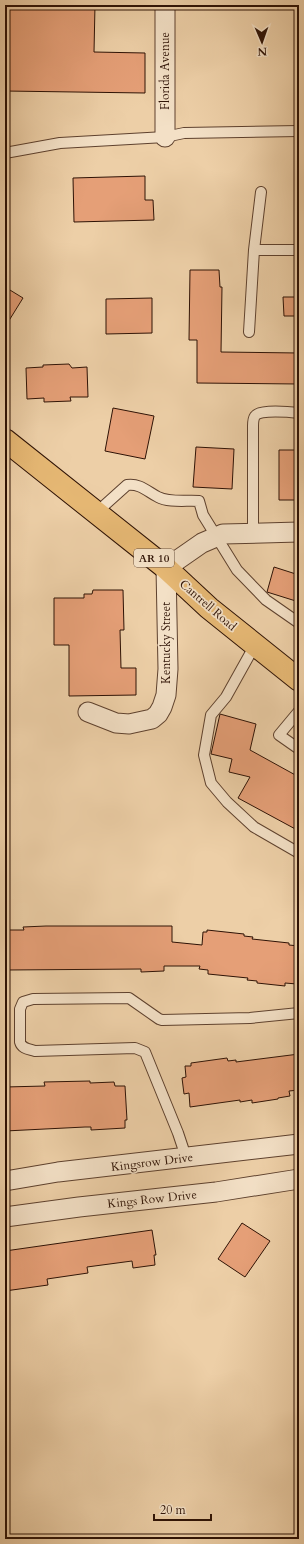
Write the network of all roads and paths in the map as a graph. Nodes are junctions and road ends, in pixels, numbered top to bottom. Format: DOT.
graph roads {
  1 [pos="165,5"];
  2 [pos="299,131"];
  3 [pos="165,137"];
  4 [pos="7,153"];
  5 [pos="261,192"];
  6 [pos="254,250"];
  7 [pos="299,250"];
  8 [pos="249,332"];
  9 [pos="299,412"];
  10 [pos="5,440"];
  11 [pos="97,512"];
  12 [pos="253,532"];
  13 [pos="299,532"];
  14 [pos="216,536"];
  15 [pos="166,568"];
  16 [pos="299,623"];
  17 [pos="255,645"];
  18 [pos="299,680"];
  19 [pos="299,711"];
  20 [pos="88,712"];
  21 [pos="299,749"];
  22 [pos="299,853"];
  23 [pos="299,1013"];
  24 [pos="299,1144"];
  25 [pos="186,1158"];
  26 [pos="299,1179"];
  27 [pos="5,1181"];
  28 [pos="5,1217"];
  1 -- 3 [label="street, Florida Avenue"];
  2 -- 3 [label="lane"];
  3 -- 4 [label="lane"];
  5 -- 6 [label="lane"];
  6 -- 7 [label="lane"];
  6 -- 8 [label="lane"];
  9 -- 12 [label="lane"];
  10 -- 11 [label="main road, Cantrell Road / AR 10"];
  11 -- 14 [label="lane"];
  11 -- 15 [label="main road, Cantrell Road / AR 10"];
  12 -- 13 [label="street"];
  12 -- 14 [label="street"];
  14 -- 15 [label="street"];
  14 -- 16 [label="lane"];
  15 -- 17 [label="main road, Cantrell Road / AR 10"];
  15 -- 20 [label="street, Kentucky Street"];
  17 -- 18 [label="main road, Cantrell Road / AR 10"];
  17 -- 22 [label="lane"];
  19 -- 21 [label="lane"];
  23 -- 25 [label="lane"];
  24 -- 25 [label="street, Kingsrow Drive"];
  25 -- 27 [label="street, Kingsrow Drive"];
  26 -- 28 [label="street, Kings Row Drive"];
}
